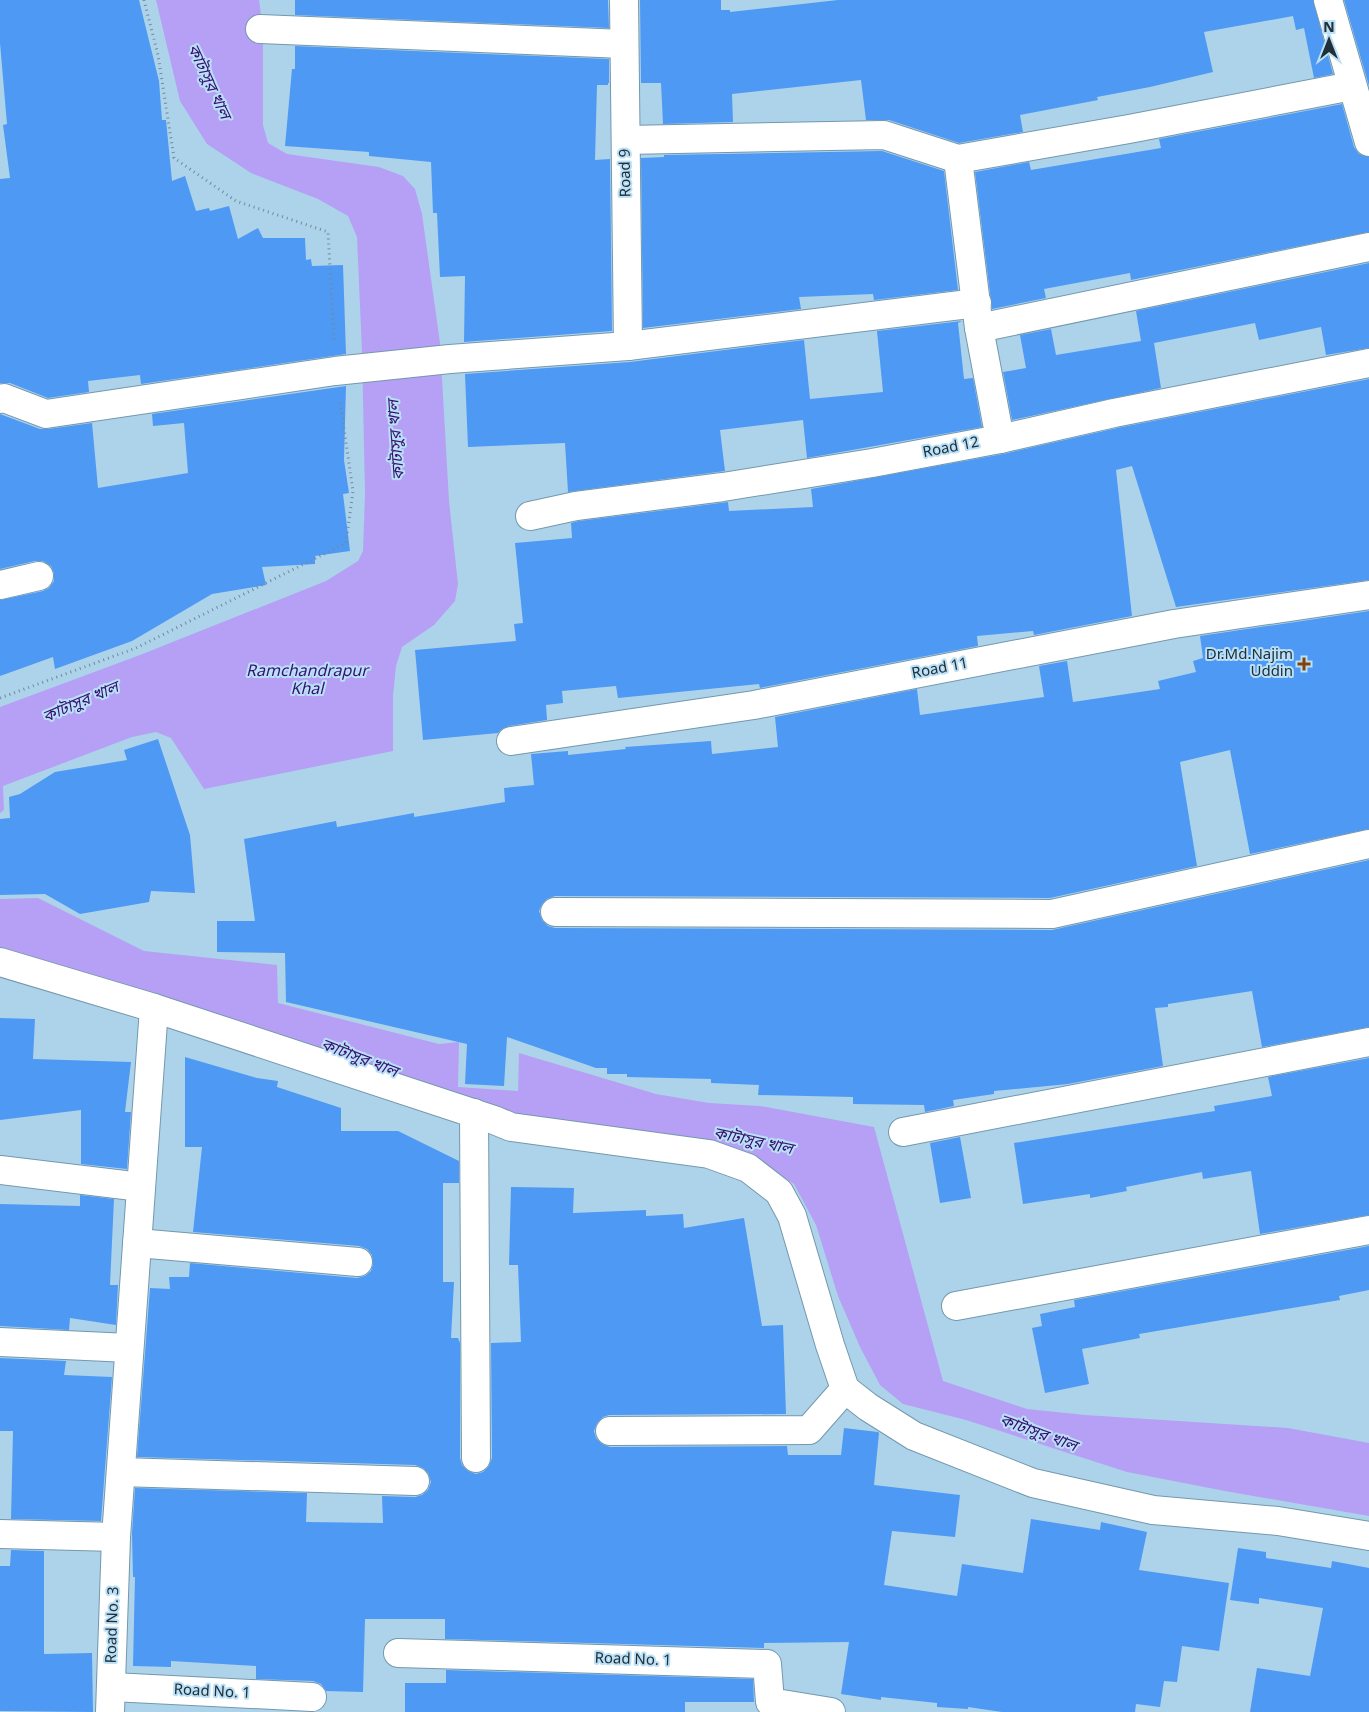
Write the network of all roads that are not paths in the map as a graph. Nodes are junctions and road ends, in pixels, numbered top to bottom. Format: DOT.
graph roads {
  1 [pos="624,0"];
  2 [pos="1328,0"];
  3 [pos="260,29"];
  4 [pos="624,44"];
  5 [pos="1352,86"];
  6 [pos="626,140"];
  7 [pos="1369,142"];
  8 [pos="958,159"];
  9 [pos="1369,247"];
  10 [pos="978,316"];
  11 [pos="628,346"];
  12 [pos="1369,363"];
  13 [pos="0,399"];
  14 [pos="1000,439"];
  15 [pos="530,516"];
  16 [pos="39,576"];
  17 [pos="0,584"];
  18 [pos="1369,595"];
  19 [pos="511,741"];
  20 [pos="1369,844"];
  21 [pos="556,912"];
  22 [pos="0,962"];
  23 [pos="154,1008"];
  24 [pos="1369,1042"];
  25 [pos="474,1113"];
  26 [pos="903,1132"];
  27 [pos="0,1170"];
  28 [pos="141,1187"];
  29 [pos="1369,1230"];
  30 [pos="137,1243"];
  31 [pos="358,1262"];
  32 [pos="956,1306"];
  33 [pos="0,1342"];
  34 [pos="129,1348"];
  35 [pos="845,1389"];
  36 [pos="610,1431"];
  37 [pos="476,1458"];
  38 [pos="120,1472"];
  39 [pos="415,1481"];
  40 [pos="0,1534"];
  41 [pos="1369,1536"];
  42 [pos="116,1538"];
  43 [pos="398,1653"];
  44 [pos="312,1697"];
  45 [pos="111,1699"];
  46 [pos="831,1712"];
  1 -- 4 [label="street, Road 9"];
  2 -- 5 [label="street"];
  3 -- 4 [label="street"];
  4 -- 6 [label="street, Road 9"];
  5 -- 7 [label="street"];
  5 -- 8 [label="street"];
  6 -- 8 [label="street"];
  6 -- 11 [label="street, Road 9"];
  8 -- 10 [label="street"];
  9 -- 10 [label="street"];
  10 -- 11 [label="street"];
  10 -- 14 [label="street"];
  11 -- 13 [label="street"];
  12 -- 14 [label="street, Road 12"];
  14 -- 15 [label="street, Road 12"];
  16 -- 17 [label="street"];
  18 -- 19 [label="street, Road 11"];
  20 -- 21 [label="street"];
  22 -- 23 [label="street"];
  23 -- 25 [label="street"];
  23 -- 28 [label="street, Road No. 3"];
  24 -- 26 [label="street"];
  25 -- 35 [label="street"];
  25 -- 37 [label="street"];
  27 -- 28 [label="street"];
  28 -- 30 [label="street, Road No. 3"];
  29 -- 32 [label="street"];
  30 -- 31 [label="street"];
  30 -- 34 [label="street, Road No. 3"];
  33 -- 34 [label="street"];
  34 -- 38 [label="street, Road No. 3"];
  35 -- 36 [label="street"];
  35 -- 41 [label="street"];
  38 -- 39 [label="street"];
  38 -- 42 [label="street, Road No. 3"];
  40 -- 42 [label="street"];
  42 -- 45 [label="street, Road No. 3"];
  43 -- 46 [label="street, Road No. 1"];
  44 -- 45 [label="street, Road No. 1"];
}
